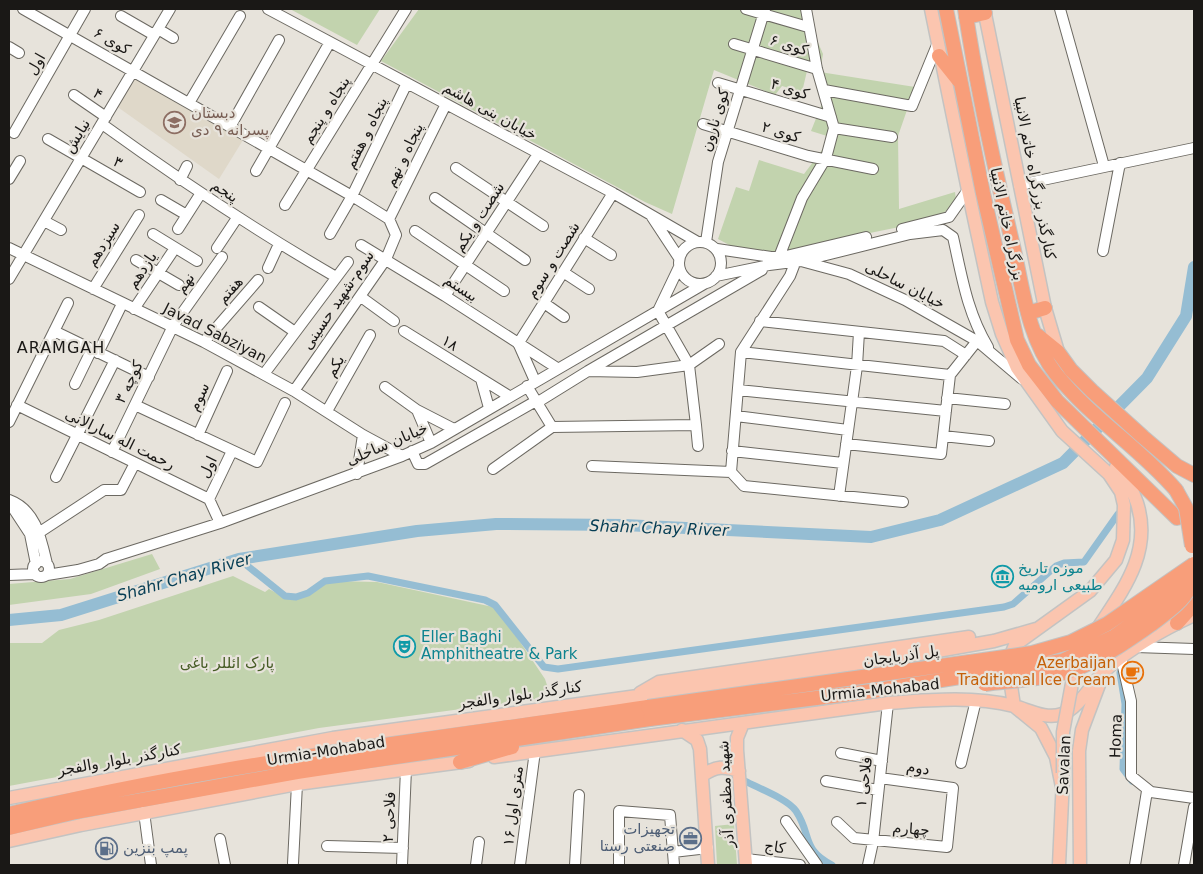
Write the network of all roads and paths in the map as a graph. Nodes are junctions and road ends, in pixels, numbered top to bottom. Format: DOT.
graph roads {
  1 [pos="23,9"];
  2 [pos="85,9"];
  3 [pos="169,9"];
  4 [pos="268,9"];
  5 [pos="406,9"];
  6 [pos="746,9"];
  7 [pos="806,9"];
  8 [pos="931,9"];
  9 [pos="946,9"];
  10 [pos="1060,9"];
  11 [pos="764,11"];
  12 [pos="985,11"];
  13 [pos="965,13"];
  14 [pos="121,16"];
  15 [pos="240,16"];
  16 [pos="808,27"];
  17 [pos="156,32"];
  18 [pos="70,35"];
  19 [pos="172,38"];
  20 [pos="279,40"];
  21 [pos="330,42"];
  22 [pos="734,44"];
  23 [pos="9,47"];
  24 [pos="753,49"];
  25 [pos="938,51"];
  26 [pos="19,53"];
  27 [pos="372,64"];
  28 [pos="817,69"];
  29 [pos="133,71"];
  30 [pos="407,83"];
  31 [pos="718,83"];
  32 [pos="961,85"];
  33 [pos="740,90"];
  34 [pos="824,90"];
  35 [pos="74,95"];
  36 [pos="189,103"];
  37 [pos="446,104"];
  38 [pos="831,117"];
  39 [pos="104,121"];
  40 [pos="703,124"];
  41 [pos="230,127"];
  42 [pos="834,128"];
  43 [pos="727,131"];
  44 [pos="14,133"];
  45 [pos="892,137"];
  46 [pos="958,137"];
  47 [pos="48,139"];
  48 [pos="1194,148"];
  49 [pos="269,149"];
  50 [pos="538,154"];
  51 [pos="826,158"];
  52 [pos="81,159"];
  53 [pos="20,161"];
  54 [pos="1120,163"];
  55 [pos="187,166"];
  56 [pos="1104,166"];
  57 [pos="456,168"];
  58 [pos="873,169"];
  59 [pos="256,171"];
  60 [pos="306,171"];
  61 [pos="9,179"];
  62 [pos="180,180"];
  63 [pos="1019,186"];
  64 [pos="968,190"];
  65 [pos="140,192"];
  66 [pos="201,193"];
  67 [pos="613,193"];
  68 [pos="352,196"];
  69 [pos="435,198"];
  70 [pos="161,200"];
  71 [pos="507,202"];
  72 [pos="285,205"];
  73 [pos="140,214"];
  74 [pos="185,214"];
  75 [pos="650,214"];
  76 [pos="949,217"];
  77 [pos="237,218"];
  78 [pos="389,220"];
  79 [pos="44,221"];
  80 [pos="543,226"];
  81 [pos="178,229"];
  82 [pos="61,230"];
  83 [pos="415,231"];
  84 [pos="486,233"];
  85 [pos="949,233"];
  86 [pos="153,234"];
  87 [pos="330,234"];
  88 [pos="584,238"];
  89 [pos="701,242"];
  90 [pos="280,244"];
  91 [pos="361,245"];
  92 [pos="9,248"];
  93 [pos="175,248"];
  94 [pos="716,249"];
  95 [pos="1103,251"];
  96 [pos="831,252"];
  97 [pos="24,255"];
  98 [pos="611,255"];
  99 [pos="778,257"];
  100 [pos="386,259"];
  101 [pos="798,259"];
  102 [pos="998,259"];
  103 [pos="136,260"];
  104 [pos="525,260"];
  105 [pos="197,261"];
  106 [pos="348,262"];
  107 [pos="679,262"];
  108 [pos="465,265"];
  109 [pos="769,265"];
  110 [pos="268,268"];
  111 [pos="834,270"];
  112 [pos="564,272"];
  113 [pos="158,273"];
  114 [pos="716,276"];
  115 [pos="336,277"];
  116 [pos="9,278"];
  117 [pos="258,280"];
  118 [pos="704,284"];
  119 [pos="179,285"];
  120 [pos="93,289"];
  121 [pos="589,289"];
  122 [pos="504,291"];
  123 [pos="445,296"];
  124 [pos="360,297"];
  125 [pos="68,303"];
  126 [pos="544,303"];
  127 [pos="122,304"];
  128 [pos="259,306"];
  129 [pos="1045,308"];
  130 [pos="134,309"];
  131 [pos="658,312"];
  132 [pos="1028,313"];
  133 [pos="564,317"];
  134 [pos="394,321"];
  135 [pos="760,321"];
  136 [pos="666,325"];
  137 [pos="173,326"];
  138 [pos="54,331"];
  139 [pos="404,331"];
  140 [pos="295,332"];
  141 [pos="859,332"];
  142 [pos="1035,333"];
  143 [pos="1002,334"];
  144 [pos="370,335"];
  145 [pos="977,341"];
  146 [pos="204,342"];
  147 [pos="518,344"];
  148 [pos="719,344"];
  149 [pos="95,351"];
  150 [pos="741,352"];
  151 [pos="1058,352"];
  152 [pos="992,354"];
  153 [pos="966,355"];
  154 [pos="115,360"];
  155 [pos="689,365"];
  156 [pos="857,366"];
  157 [pos="558,368"];
  158 [pos="227,371"];
  159 [pos="588,371"];
  160 [pos="264,374"];
  161 [pos="950,375"];
  162 [pos="148,376"];
  163 [pos="481,379"];
  164 [pos="75,384"];
  165 [pos="531,384"];
  166 [pos="385,387"];
  167 [pos="1031,387"];
  168 [pos="738,390"];
  169 [pos="294,391"];
  170 [pos="509,396"];
  171 [pos="947,398"];
  172 [pos="852,401"];
  173 [pos="537,402"];
  174 [pos="285,403"];
  175 [pos="1005,404"];
  176 [pos="17,405"];
  177 [pos="135,405"];
  178 [pos="489,408"];
  179 [pos="416,410"];
  180 [pos="327,411"];
  181 [pos="946,411"];
  182 [pos="736,416"];
  183 [pos="9,422"];
  184 [pos="1069,424"];
  185 [pos="696,425"];
  186 [pos="552,427"];
  187 [pos="454,429"];
  188 [pos="848,430"];
  189 [pos="78,435"];
  190 [pos="198,435"];
  191 [pos="363,435"];
  192 [pos="943,436"];
  193 [pos="989,441"];
  194 [pos="1138,442"];
  195 [pos="431,443"];
  196 [pos="846,444"];
  197 [pos="698,446"];
  198 [pos="232,451"];
  199 [pos="412,451"];
  200 [pos="732,451"];
  201 [pos="112,452"];
  202 [pos="402,456"];
  203 [pos="135,463"];
  204 [pos="843,463"];
  205 [pos="592,466"];
  206 [pos="494,469"];
  207 [pos="731,472"];
  208 [pos="1118,472"];
  209 [pos="356,474"];
  210 [pos="1194,476"];
  211 [pos="56,477"];
  212 [pos="1194,486"];
  213 [pos="839,496"];
  214 [pos="209,499"];
  215 [pos="9,501"];
  216 [pos="902,502"];
  217 [pos="1177,518"];
  218 [pos="220,523"];
  219 [pos="40,532"];
  220 [pos="1194,564"];
  221 [pos="9,569"];
  222 [pos="35,569"];
  223 [pos="47,569"];
  224 [pos="9,575"];
  225 [pos="1194,579"];
  226 [pos="1194,604"];
  227 [pos="1194,615"];
  228 [pos="1178,623"];
  229 [pos="1036,629"];
  230 [pos="1136,647"];
  231 [pos="1194,649"];
  232 [pos="926,653"];
  233 [pos="1121,658"];
  234 [pos="886,659"];
  235 [pos="1105,671"];
  236 [pos="872,691"];
  237 [pos="635,695"];
  238 [pos="944,698"];
  239 [pos="976,700"];
  240 [pos="595,701"];
  241 [pos="888,703"];
  242 [pos="1014,706"];
  243 [pos="649,713"];
  244 [pos="743,723"];
  245 [pos="508,728"];
  246 [pos="682,730"];
  247 [pos="560,733"];
  248 [pos="535,751"];
  249 [pos="841,753"];
  250 [pos="882,761"];
  251 [pos="460,762"];
  252 [pos="961,763"];
  253 [pos="406,769"];
  254 [pos="739,771"];
  255 [pos="703,775"];
  256 [pos="880,778"];
  257 [pos="826,781"];
  258 [pos="297,784"];
  259 [pos="1062,787"];
  260 [pos="878,790"];
  261 [pos="1147,791"];
  262 [pos="579,795"];
  263 [pos="9,798"];
  264 [pos="1194,798"];
  265 [pos="1194,807"];
  266 [pos="144,812"];
  267 [pos="9,814"];
  268 [pos="786,821"];
  269 [pos="837,822"];
  270 [pos="9,828"];
  271 [pos="220,839"];
  272 [pos="9,841"];
  273 [pos="479,842"];
  274 [pos="872,842"];
  275 [pos="327,846"];
  276 [pos="947,847"];
  277 [pos="402,848"];
  278 [pos="708,848"];
  279 [pos="673,852"];
  280 [pos="746,862"];
  281 [pos="293,863"];
  282 [pos="151,865"];
  283 [pos="225,865"];
  284 [pos="402,865"];
  285 [pos="476,865"];
  286 [pos="520,865"];
  287 [pos="575,865"];
  288 [pos="619,865"];
  289 [pos="674,865"];
  290 [pos="708,865"];
  291 [pos="800,865"];
  292 [pos="817,865"];
  293 [pos="868,865"];
  294 [pos="1059,865"];
  295 [pos="1080,865"];
  296 [pos="1135,865"];
  297 [pos="1184,865"];
  1 -- 18 [label="street, کوی ۶"];
  2 -- 18 [label="street, اول"];
  3 -- 17 [label="street, نیایش"];
  4 -- 21 [label="street, خیابان بنی هاشم"];
  5 -- 27 [label="street, پنجاه و پنجم"];
  6 -- 11 [label="street"];
  7 -- 16 [label="street"];
  8 -- 25 [label="main road"];
  9 -- 32 [label="highway, بزرگراه خاتم الانبیا"];
  10 -- 56 [label="street"];
  11 -- 16 [label="street"];
  11 -- 24 [label="street, کوی نارون"];
  12 -- 13 [label="highway"];
  12 -- 63 [label="main road, کنارگذر بزرگراه خاتم الانبیا"];
  13 -- 132 [label="highway, بزرگراه خاتم الانبیا"];
  14 -- 17 [label="street"];
  15 -- 36 [label="street"];
  16 -- 28 [label="street"];
  17 -- 19 [label="street"];
  17 -- 29 [label="street, نیایش"];
  18 -- 29 [label="street, کوی ۶"];
  18 -- 44 [label="street, اول"];
  20 -- 41 [label="street"];
  21 -- 27 [label="street, خیابان بنی هاشم"];
  21 -- 49 [label="street"];
  22 -- 24 [label="street, کوی ۶"];
  23 -- 26 [label="street, اول"];
  24 -- 28 [label="street, کوی ۶"];
  24 -- 33 [label="street, کوی نارون"];
  25 -- 32 [label="highway"];
  25 -- 34 [label="street"];
  25 -- 46 [label="main road"];
  27 -- 30 [label="street, خیابان بنی هاشم"];
  27 -- 60 [label="street, پنجاه و پنجم"];
  28 -- 34 [label="street"];
  29 -- 36 [label="street"];
  29 -- 39 [label="street, نیایش"];
  30 -- 37 [label="street, خیابان بنی هاشم"];
  30 -- 68 [label="street, پنجاه و هفتم"];
  31 -- 33 [label="street, کوی ۴"];
  32 -- 46 [label="main road"];
  32 -- 102 [label="highway, بزرگراه خاتم الانبیا"];
  33 -- 38 [label="street, کوی ۴"];
  33 -- 43 [label="street, کوی نارون"];
  34 -- 38 [label="street"];
  35 -- 39 [label="street, ۴"];
  36 -- 41 [label="street"];
  37 -- 50 [label="street, خیابان بنی هاشم"];
  37 -- 78 [label="street, پنجاه و نهم"];
  38 -- 42 [label="street"];
  39 -- 52 [label="street, نیایش"];
  39 -- 62 [label="street, پنجم"];
  40 -- 43 [label="street, کوی ۲"];
  41 -- 49 [label="street"];
  42 -- 45 [label="street"];
  42 -- 51 [label="street"];
  43 -- 51 [label="street, کوی ۲"];
  43 -- 89 [label="street, کوی نارون"];
  46 -- 64 [label="main road"];
  47 -- 52 [label="street, ۳"];
  48 -- 54 [label="street"];
  49 -- 59 [label="street"];
  49 -- 60 [label="street"];
  50 -- 67 [label="street, خیابان بنی هاشم"];
  50 -- 71 [label="street, شصت و یکم"];
  51 -- 58 [label="street, کوی ۲"];
  51 -- 99 [label="street"];
  52 -- 65 [label="street, ۳"];
  52 -- 79 [label="street, نیایش"];
  53 -- 61 [label="street"];
  54 -- 56 [label="street"];
  54 -- 95 [label="street"];
  55 -- 62 [label="street"];
  56 -- 63 [label="street"];
  57 -- 71 [label="street"];
  60 -- 68 [label="street"];
  60 -- 72 [label="street"];
  62 -- 66 [label="street, پنجم"];
  63 -- 129 [label="main road, کنارگذر بزرگراه خاتم الانبیا"];
  64 -- 76 [label="street"];
  64 -- 143 [label="main road"];
  66 -- 74 [label="street"];
  66 -- 77 [label="street, پنجم"];
  67 -- 75 [label="street, خیابان بنی هاشم"];
  67 -- 88 [label="street, شصت و سوم"];
  68 -- 78 [label="street"];
  68 -- 87 [label="street, پنجاه و هفتم"];
  69 -- 84 [label="street"];
  70 -- 74 [label="street"];
  71 -- 80 [label="street"];
  71 -- 84 [label="street, شصت و یکم"];
  73 -- 120 [label="street, سیزدهم"];
  74 -- 81 [label="street"];
  75 -- 89 [label="street, خیابان بنی هاشم"];
  75 -- 107 [label="street"];
  76 -- 85 [label="street"];
  76 -- 101 [label="street"];
  77 -- 90 [label="street, پنجم"];
  77 -- 137 [label="street, نهم"];
  78 -- 100 [label="street, سوم-شهید حسینی"];
  79 -- 82 [label="street"];
  79 -- 97 [label="street, نیایش"];
  83 -- 108 [label="street"];
  84 -- 104 [label="street"];
  84 -- 108 [label="street, شصت و یکم"];
  85 -- 96 [label="street"];
  85 -- 152 [label="street"];
  86 -- 93 [label="street"];
  88 -- 98 [label="street"];
  88 -- 112 [label="street, شصت و سوم"];
  89 -- 94 [label="street"];
  89 -- 107 [label="street"];
  90 -- 110 [label="street"];
  90 -- 115 [label="street, پنجم"];
  91 -- 100 [label="street, بیستم"];
  92 -- 97 [label="street, Javad Sabziyan"];
  93 -- 105 [label="street"];
  93 -- 113 [label="street, یازدهم"];
  94 -- 99 [label="street, خیابان ساحلی"];
  94 -- 114 [label="street"];
  96 -- 101 [label="street"];
  96 -- 111 [label="street"];
  97 -- 116 [label="street, نیایش"];
  97 -- 120 [label="street, Javad Sabziyan"];
  99 -- 101 [label="street, خیابان ساحلی"];
  100 -- 123 [label="street, بیستم"];
  100 -- 124 [label="street, سوم-شهید حسینی"];
  101 -- 109 [label="street, خیابان ساحلی"];
  101 -- 111 [label="street, خیابان ساحلی"];
  101 -- 135 [label="street"];
  102 -- 143 [label="main road"];
  102 -- 184 [label="highway, بزرگراه خاتم الانبیا"];
  103 -- 113 [label="street"];
  106 -- 115 [label="street"];
  107 -- 118 [label="street"];
  107 -- 131 [label="street"];
  108 -- 122 [label="street"];
  108 -- 123 [label="street, شصت و یکم"];
  109 -- 114 [label="street, خیابان ساحلی"];
  109 -- 136 [label="street"];
  111 -- 145 [label="street, خیابان ساحلی"];
  112 -- 121 [label="street"];
  112 -- 126 [label="street, شصت و سوم"];
  113 -- 119 [label="street"];
  113 -- 130 [label="street, یازدهم"];
  114 -- 118 [label="street"];
  115 -- 140 [label="street"];
  117 -- 146 [label="street, هفتم"];
  118 -- 131 [label="street, خیابان ساحلی"];
  120 -- 127 [label="street, Javad Sabziyan"];
  123 -- 147 [label="street, بیستم"];
  124 -- 134 [label="street"];
  124 -- 169 [label="street, سوم-شهید حسینی"];
  125 -- 138 [label="street"];
  126 -- 133 [label="street"];
  126 -- 147 [label="street, شصت و سوم"];
  127 -- 130 [label="street, Javad Sabziyan"];
  127 -- 149 [label="street"];
  128 -- 140 [label="street"];
  129 -- 132 [label="highway"];
  129 -- 151 [label="main road, کنارگذر بزرگراه خاتم الانبیا"];
  130 -- 137 [label="street, Javad Sabziyan"];
  131 -- 136 [label="street"];
  131 -- 157 [label="street, خیابان ساحلی"];
  132 -- 142 [label="highway, بزرگراه خاتم الانبیا"];
  135 -- 141 [label="street"];
  135 -- 150 [label="street"];
  136 -- 155 [label="street"];
  136 -- 159 [label="street"];
  137 -- 146 [label="street, Javad Sabziyan"];
  137 -- 162 [label="street, کوچه ۳"];
  138 -- 149 [label="street"];
  138 -- 176 [label="street"];
  139 -- 163 [label="street, ۱۸"];
  140 -- 160 [label="street"];
  141 -- 153 [label="street"];
  141 -- 156 [label="street"];
  142 -- 151 [label="highway"];
  142 -- 194 [label="highway, بزرگراه خاتم الانبیا"];
  143 -- 167 [label="main road"];
  144 -- 180 [label="street, یکم"];
  145 -- 152 [label="street, خیابان ساحلی"];
  145 -- 153 [label="street"];
  146 -- 160 [label="street, Javad Sabziyan"];
  147 -- 157 [label="street, بیستم"];
  147 -- 165 [label="street"];
  148 -- 155 [label="street"];
  149 -- 154 [label="street"];
  149 -- 164 [label="street"];
  150 -- 156 [label="street"];
  150 -- 168 [label="street"];
  151 -- 194 [label="highway"];
  152 -- 167 [label="street, خیابان ساحلی"];
  153 -- 161 [label="street"];
  154 -- 162 [label="street"];
  154 -- 189 [label="street"];
  155 -- 159 [label="street"];
  155 -- 185 [label="street"];
  156 -- 161 [label="street"];
  156 -- 172 [label="street"];
  157 -- 165 [label="street, خیابان ساحلی"];
  158 -- 190 [label="street, سوم"];
  159 -- 173 [label="street"];
  160 -- 169 [label="street, Javad Sabziyan"];
  161 -- 171 [label="street"];
  162 -- 177 [label="street, کوچه ۳"];
  163 -- 170 [label="street, ۱۸"];
  163 -- 178 [label="street"];
  165 -- 170 [label="street, خیابان ساحلی"];
  165 -- 173 [label="street"];
  166 -- 179 [label="street"];
  167 -- 184 [label="main road"];
  168 -- 172 [label="street"];
  168 -- 182 [label="street"];
  169 -- 180 [label="street, Javad Sabziyan"];
  170 -- 178 [label="street, خیابان ساحلی"];
  171 -- 175 [label="street"];
  171 -- 181 [label="street"];
  172 -- 181 [label="street"];
  172 -- 188 [label="street"];
  173 -- 186 [label="street"];
  173 -- 199 [label="street"];
  174 -- 198 [label="street"];
  176 -- 183 [label="street"];
  176 -- 189 [label="street, رحمت اله سارالانی"];
  177 -- 190 [label="street"];
  177 -- 201 [label="street, کوچه ۳"];
  178 -- 187 [label="street, خیابان ساحلی"];
  179 -- 187 [label="street"];
  179 -- 195 [label="street"];
  180 -- 191 [label="street, Javad Sabziyan"];
  181 -- 192 [label="street"];
  182 -- 188 [label="street"];
  182 -- 200 [label="street"];
  184 -- 208 [label="highway, بزرگراه خاتم الانبیا"];
  185 -- 186 [label="street"];
  185 -- 197 [label="street"];
  186 -- 206 [label="street"];
  187 -- 195 [label="street, خیابان ساحلی"];
  188 -- 196 [label="street"];
  189 -- 201 [label="street, رحمت اله سارالانی"];
  189 -- 211 [label="street"];
  190 -- 198 [label="street"];
  191 -- 202 [label="street, Javad Sabziyan"];
  191 -- 209 [label="street"];
  192 -- 193 [label="street"];
  192 -- 196 [label="street"];
  194 -- 210 [label="highway"];
  194 -- 212 [label="highway"];
  194 -- 236 [label="highway, bridge"];
  195 -- 199 [label="street, خیابان ساحلی"];
  196 -- 204 [label="street"];
  198 -- 214 [label="street, اول"];
  199 -- 202 [label="street, خیابان ساحلی"];
  200 -- 204 [label="street"];
  200 -- 207 [label="street"];
  201 -- 203 [label="street, رحمت اله سارالانی"];
  202 -- 209 [label="street, خیابان ساحلی"];
  203 -- 214 [label="street, رحمت اله سارالانی"];
  203 -- 219 [label="street"];
  204 -- 213 [label="street"];
  205 -- 207 [label="street"];
  207 -- 213 [label="street"];
  208 -- 217 [label="highway, بزرگراه خاتم الانبیا"];
  208 -- 229 [label="main road"];
  208 -- 259 [label="main road, Savalan, bridge"];
  209 -- 218 [label="street, خیابان ساحلی"];
  213 -- 216 [label="street"];
  214 -- 218 [label="street, اول"];
  215 -- 219 [label="street"];
  215 -- 222 [label="street"];
  218 -- 223 [label="street, خیابان ساحلی"];
  219 -- 223 [label="street"];
  220 -- 243 [label="highway, پل آذربایجان, bridge"];
  221 -- 222 [label="street"];
  222 -- 223 [label="street, خیابان ساحلی"];
  222 -- 224 [label="street"];
  225 -- 236 [label="highway, پل آذربایجان, bridge"];
  226 -- 228 [label="highway"];
  227 -- 228 [label="main road, Urmia-Mohabad"];
  228 -- 230 [label="main road, Urmia-Mohabad"];
  229 -- 232 [label="main road, کنارگذر بلوار والفجر"];
  229 -- 237 [label="main road"];
  229 -- 242 [label="main road"];
  230 -- 231 [label="street"];
  230 -- 233 [label="main road, Urmia-Mohabad"];
  232 -- 234 [label="main road, کنارگذر بلوار والفجر"];
  232 -- 238 [label="main road"];
  233 -- 235 [label="main road, Urmia-Mohabad"];
  233 -- 261 [label="street, Homa"];
  234 -- 237 [label="main road, کنارگذر بلوار والفجر"];
  234 -- 241 [label="main road"];
  235 -- 242 [label="main road, Urmia-Mohabad"];
  235 -- 295 [label="main road, Savalan"];
  236 -- 243 [label="highway, پل آذربایجان, bridge"];
  237 -- 240 [label="main road, کنارگذر بلوار والفجر"];
  238 -- 239 [label="main road, Urmia-Mohabad"];
  238 -- 241 [label="main road, Urmia-Mohabad"];
  239 -- 242 [label="main road, Urmia-Mohabad"];
  239 -- 252 [label="street"];
  240 -- 245 [label="main road"];
  240 -- 263 [label="main road, کنارگذر بلوار والفجر"];
  241 -- 244 [label="main road, Urmia-Mohabad"];
  241 -- 250 [label="street, فلاحی ۱"];
  242 -- 259 [label="main road"];
  243 -- 245 [label="highway, Urmia-Mohabad"];
  243 -- 247 [label="highway, Urmia-Mohabad"];
  244 -- 246 [label="main road, Urmia-Mohabad"];
  244 -- 254 [label="main road, شهید مظفری آذر"];
  245 -- 267 [label="highway, Urmia-Mohabad"];
  246 -- 248 [label="main road"];
  246 -- 255 [label="main road"];
  247 -- 251 [label="highway"];
  247 -- 270 [label="highway, Urmia-Mohabad"];
  248 -- 251 [label="main road"];
  248 -- 286 [label="street, ۱۶ متری اول"];
  249 -- 250 [label="street"];
  250 -- 256 [label="street, فلاحی ۱"];
  251 -- 253 [label="main road"];
  253 -- 258 [label="main road"];
  253 -- 277 [label="street, فلاحی ۲"];
  254 -- 255 [label="main road"];
  254 -- 280 [label="main road, شهید مظفری آذر"];
  255 -- 278 [label="main road"];
  256 -- 260 [label="street, فلاحی ۱"];
  256 -- 276 [label="street, دوم"];
  257 -- 260 [label="street"];
  258 -- 266 [label="main road"];
  258 -- 281 [label="street"];
  259 -- 294 [label="main road, Savalan"];
  260 -- 274 [label="street, فلاحی ۱"];
  261 -- 264 [label="street"];
  261 -- 296 [label="street"];
  262 -- 287 [label="street"];
  265 -- 297 [label="street"];
  266 -- 272 [label="main road"];
  266 -- 282 [label="street"];
  268 -- 292 [label="street"];
  269 -- 274 [label="street, چهارم"];
  271 -- 283 [label="street"];
  273 -- 285 [label="street"];
  274 -- 276 [label="street, چهارم"];
  274 -- 293 [label="street, فلاحی ۱"];
  275 -- 277 [label="street"];
  277 -- 284 [label="street, فلاحی ۲"];
  278 -- 279 [label="street"];
  278 -- 290 [label="main road"];
  279 -- 288 [label="street"];
  279 -- 289 [label="street"];
  280 -- 291 [label="street, کاج"];
}
